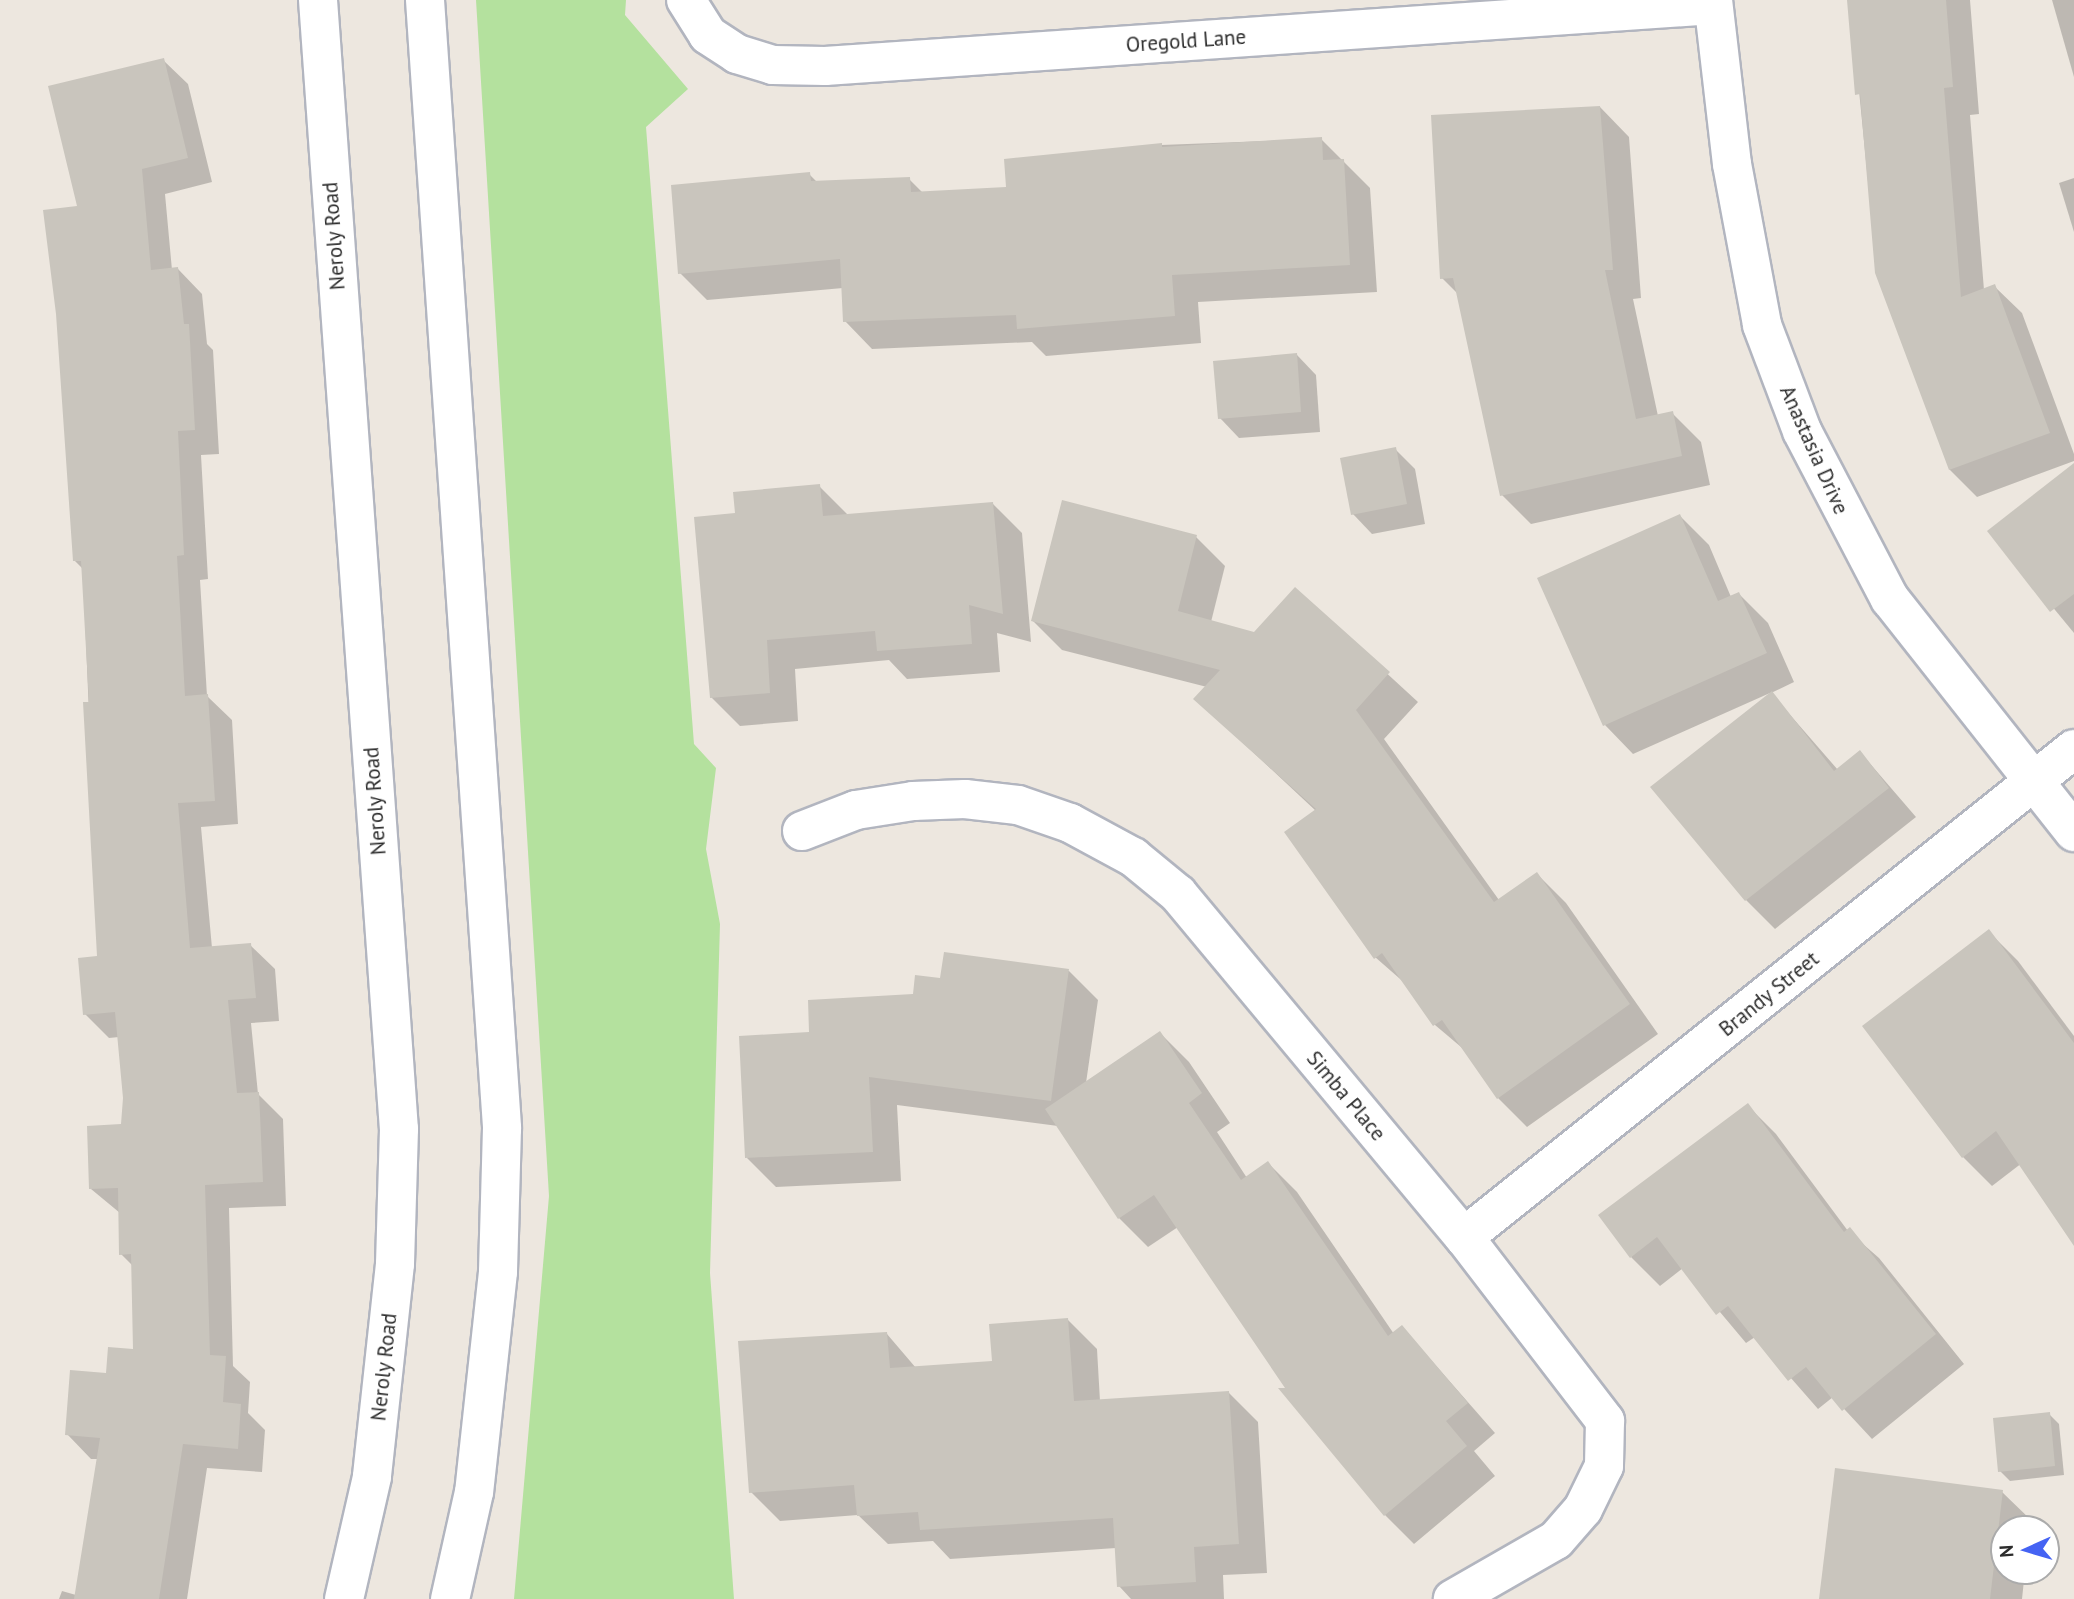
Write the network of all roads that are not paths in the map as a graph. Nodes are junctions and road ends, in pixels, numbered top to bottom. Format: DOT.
graph roads {
  1 [pos="318,0"];
  2 [pos="425,0"];
  3 [pos="686,0"];
  4 [pos="1713,2"];
  5 [pos="2074,749"];
  6 [pos="2035,782"];
  7 [pos="802,831"];
  8 [pos="2074,832"];
  9 [pos="1464,1237"];
  10 [pos="344,1599"];
  11 [pos="450,1599"];
  12 [pos="1453,1599"];
  1 -- 10 [label="street, Neroly Road"];
  2 -- 11 [label="street"];
  3 -- 4 [label="street, Oregold Lane"];
  4 -- 6 [label="street, Anastasia Drive"];
  5 -- 6 [label="street, Brandy Street"];
  6 -- 8 [label="street, Anastasia Drive"];
  6 -- 9 [label="street, Brandy Street"];
  7 -- 9 [label="street, Simba Place"];
  9 -- 12 [label="street, Simba Place"];
}
